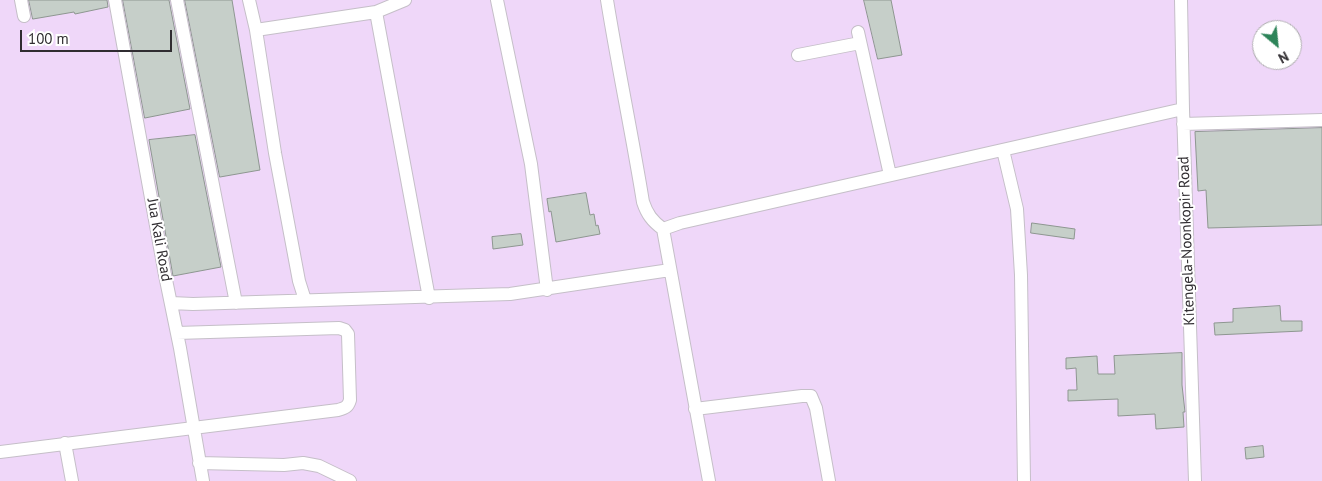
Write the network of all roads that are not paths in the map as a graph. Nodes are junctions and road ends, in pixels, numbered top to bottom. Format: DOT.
graph roads {
  1 [pos="21,0"];
  2 [pos="115,0"];
  3 [pos="177,0"];
  4 [pos="249,0"];
  5 [pos="405,0"];
  6 [pos="497,0"];
  7 [pos="607,0"];
  8 [pos="1181,0"];
  9 [pos="376,12"];
  10 [pos="24,16"];
  11 [pos="256,30"];
  12 [pos="798,55"];
  13 [pos="1183,109"];
  14 [pos="1322,120"];
  15 [pos="1184,124"];
  16 [pos="1003,150"];
  17 [pos="890,176"];
  18 [pos="663,228"];
  19 [pos="670,270"];
  20 [pos="547,290"];
  21 [pos="429,298"];
  22 [pos="305,300"];
  23 [pos="171,303"];
  24 [pos="236,303"];
  25 [pos="177,333"];
  26 [pos="696,409"];
  27 [pos="194,427"];
  28 [pos="66,444"];
  29 [pos="0,452"];
  30 [pos="200,463"];
  31 [pos="72,481"];
  32 [pos="202,481"];
  33 [pos="350,481"];
  34 [pos="709,481"];
  35 [pos="829,481"];
  36 [pos="1024,481"];
  37 [pos="1195,481"];
  1 -- 10 [label="street"];
  2 -- 23 [label="street, Jua Kali Road"];
  3 -- 24 [label="street"];
  4 -- 11 [label="street"];
  5 -- 9 [label="street"];
  6 -- 20 [label="street"];
  7 -- 18 [label="street"];
  8 -- 13 [label="street, Kitengela-Noonkopir Road"];
  9 -- 11 [label="street"];
  9 -- 21 [label="street"];
  11 -- 22 [label="street"];
  12 -- 17 [label="street"];
  13 -- 15 [label="street, Kitengela-Noonkopir Road"];
  13 -- 16 [label="street"];
  14 -- 15 [label="street"];
  15 -- 37 [label="street, Kitengela-Noonkopir Road"];
  16 -- 17 [label="street"];
  16 -- 36 [label="street"];
  17 -- 18 [label="street"];
  18 -- 19 [label="street"];
  19 -- 20 [label="street"];
  19 -- 26 [label="street"];
  20 -- 21 [label="street"];
  21 -- 22 [label="street"];
  22 -- 24 [label="street"];
  23 -- 24 [label="street"];
  23 -- 25 [label="street, Jua Kali Road"];
  25 -- 27 [label="street, Jua Kali Road"];
  25 -- 27 [label="street"];
  26 -- 34 [label="street"];
  26 -- 35 [label="street"];
  27 -- 28 [label="street"];
  27 -- 30 [label="street, Jua Kali Road"];
  28 -- 29 [label="street"];
  28 -- 31 [label="street"];
  30 -- 32 [label="street, Jua Kali Road"];
  30 -- 33 [label="street"];
}
